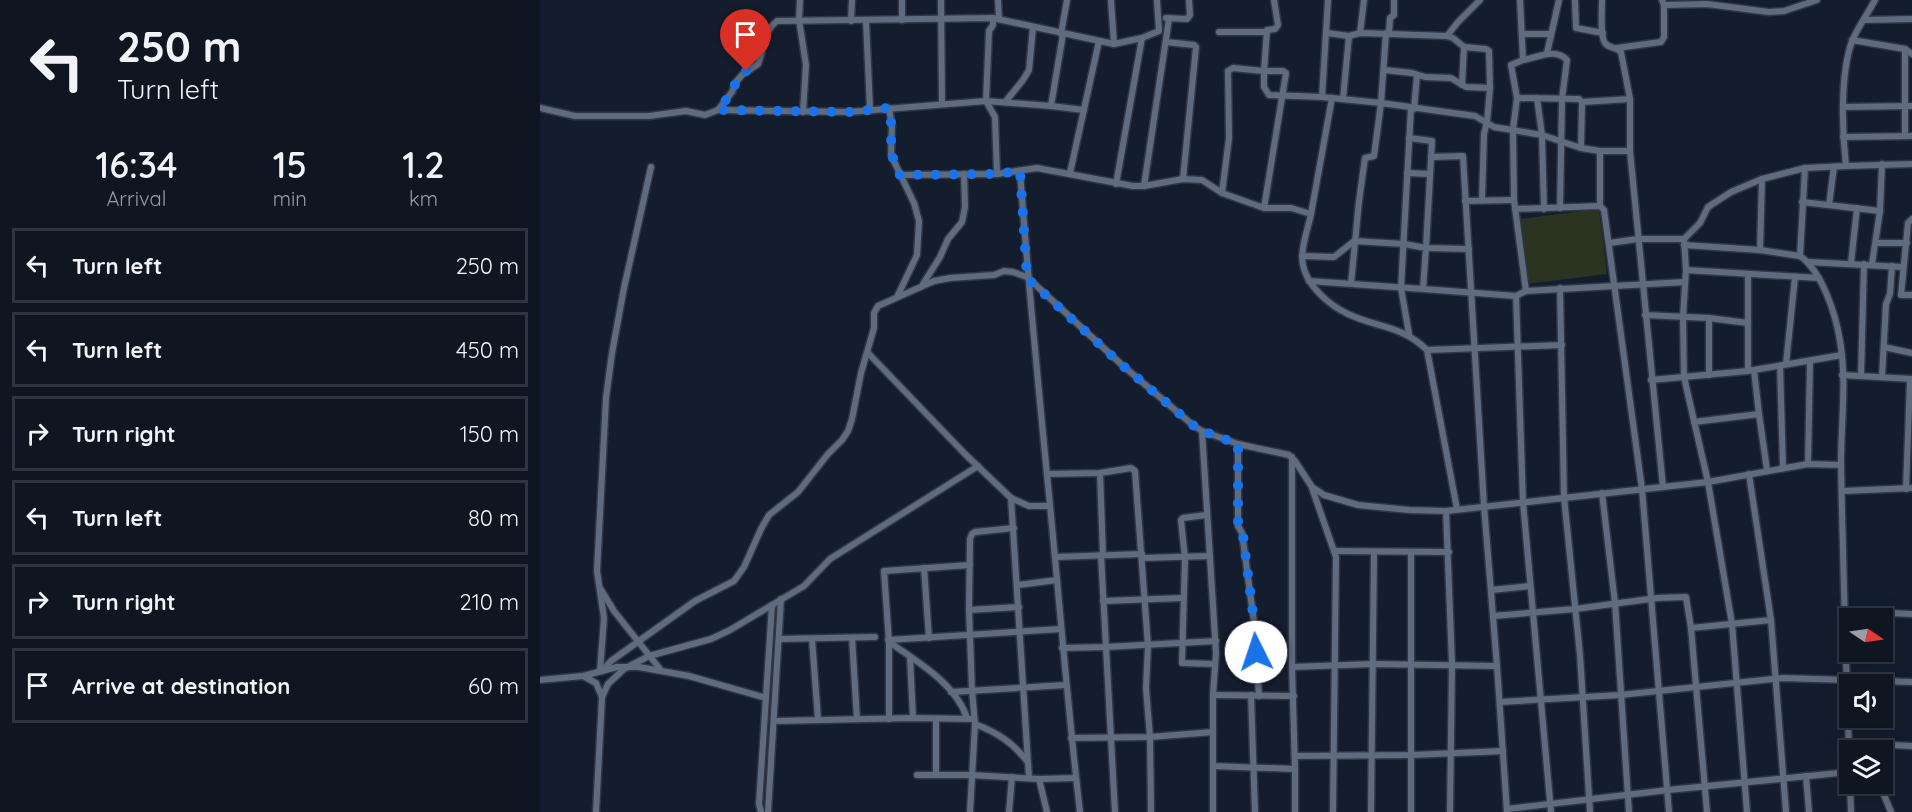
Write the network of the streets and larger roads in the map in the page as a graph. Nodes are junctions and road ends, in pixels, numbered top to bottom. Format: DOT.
graph roads {
  1 [pos="800,0"];
  2 [pos="852,0"];
  3 [pos="902,0"];
  4 [pos="941,0"];
  5 [pos="998,0"];
  6 [pos="1067,0"];
  7 [pos="1111,0"];
  8 [pos="1158,0"];
  9 [pos="1189,0"];
  10 [pos="1274,0"];
  11 [pos="1328,0"];
  12 [pos="1364,0"];
  13 [pos="1394,0"];
  14 [pos="1480,0"];
  15 [pos="1520,0"];
  16 [pos="1559,0"];
  17 [pos="1575,0"];
  18 [pos="1602,0"];
  19 [pos="1817,0"];
  20 [pos="1875,0"];
  21 [pos="1663,2"];
  22 [pos="1159,18"];
  23 [pos="942,19"];
  24 [pos="996,19"];
  25 [pos="1169,19"];
  26 [pos="1912,19"];
  27 [pos="799,20"];
  28 [pos="902,20"];
  29 [pos="1864,20"];
  30 [pos="851,21"];
  31 [pos="866,21"];
  32 [pos="1033,27"];
  33 [pos="1267,32"];
  34 [pos="1219,33"];
  35 [pos="1328,33"];
  36 [pos="1360,33"];
  37 [pos="1388,33"];
  38 [pos="1603,33"];
  39 [pos="1062,34"];
  40 [pos="1522,34"];
  41 [pos="1551,34"];
  42 [pos="1349,36"];
  43 [pos="1448,36"];
  44 [pos="1142,38"];
  45 [pos="1852,40"];
  46 [pos="1099,41"];
  47 [pos="1166,42"];
  48 [pos="1114,44"];
  49 [pos="1464,47"];
  50 [pos="1617,48"];
  51 [pos="1905,49"];
  52 [pos="1548,53"];
  53 [pos="1912,54"];
  54 [pos="1523,60"];
  55 [pos="1384,70"];
  56 [pos="1264,71"];
  57 [pos="1417,75"];
  58 [pos="1462,85"];
  59 [pos="1490,88"];
  60 [pos="1282,97"];
  61 [pos="1322,97"];
  62 [pos="1332,98"];
  63 [pos="1537,98"];
  64 [pos="1343,99"];
  65 [pos="1517,99"];
  66 [pos="1562,99"];
  67 [pos="1630,99"];
  68 [pos="986,101"];
  69 [pos="1006,101"];
  70 [pos="1582,102"];
  71 [pos="1381,103"];
  72 [pos="942,104"];
  73 [pos="1051,106"];
  74 [pos="1843,107"];
  75 [pos="1908,107"];
  76 [pos="540,108"];
  77 [pos="889,108"];
  78 [pos="1412,108"];
  79 [pos="870,109"];
  80 [pos="718,110"];
  81 [pos="1084,110"];
  82 [pos="803,112"];
  83 [pos="1487,122"];
  84 [pos="1513,129"];
  85 [pos="1542,135"];
  86 [pos="1909,135"];
  87 [pos="1843,137"];
  88 [pos="1409,138"];
  89 [pos="1560,141"];
  90 [pos="1581,148"];
  91 [pos="1600,151"];
  92 [pos="1630,152"];
  93 [pos="1431,157"];
  94 [pos="1882,164"];
  95 [pos="1912,164"];
  96 [pos="1846,166"];
  97 [pos="651,167"];
  98 [pos="1834,167"];
  99 [pos="1804,168"];
  100 [pos="1020,171"];
  101 [pos="1070,173"];
  102 [pos="1407,173"];
  103 [pos="964,174"];
  104 [pos="997,174"];
  105 [pos="1430,174"];
  106 [pos="900,175"];
  107 [pos="1183,179"];
  108 [pos="1762,179"];
  109 [pos="1116,184"];
  110 [pos="1144,186"];
  111 [pos="1222,193"];
  112 [pos="1482,200"];
  113 [pos="1514,200"];
  114 [pos="1465,201"];
  115 [pos="1802,202"];
  116 [pos="1829,205"];
  117 [pos="1600,206"];
  118 [pos="1264,208"];
  119 [pos="1560,208"];
  120 [pos="1857,208"];
  121 [pos="1515,209"];
  122 [pos="1544,209"];
  123 [pos="1880,212"];
  124 [pos="1311,214"];
  125 [pos="1912,219"];
  126 [pos="1638,239"];
  127 [pos="1354,241"];
  128 [pos="1684,242"];
  129 [pos="1609,243"];
  130 [pos="1876,243"];
  131 [pos="1907,243"];
  132 [pos="1404,244"];
  133 [pos="1426,248"];
  134 [pos="1469,249"];
  135 [pos="1760,249"];
  136 [pos="1302,256"];
  137 [pos="1800,256"];
  138 [pos="1912,260"];
  139 [pos="1809,262"];
  140 [pos="1851,263"];
  141 [pos="1868,264"];
  142 [pos="1903,264"];
  143 [pos="1892,266"];
  144 [pos="1686,270"];
  145 [pos="1748,275"];
  146 [pos="1795,277"];
  147 [pos="1027,278"];
  148 [pos="1819,278"];
  149 [pos="1309,281"];
  150 [pos="1685,282"];
  151 [pos="1641,283"];
  152 [pos="1351,284"];
  153 [pos="922,285"];
  154 [pos="1614,285"];
  155 [pos="1401,288"];
  156 [pos="1560,288"];
  157 [pos="1423,289"];
  158 [pos="1526,291"];
  159 [pos="1472,292"];
  160 [pos="1890,294"];
  161 [pos="898,295"];
  162 [pos="1901,295"];
  163 [pos="1516,296"];
  164 [pos="1912,296"];
  165 [pos="1645,315"];
  166 [pos="1683,317"];
  167 [pos="1709,318"];
  168 [pos="1748,323"];
  169 [pos="1409,334"];
  170 [pos="1562,345"];
  171 [pos="1474,347"];
  172 [pos="1516,347"];
  173 [pos="1884,347"];
  174 [pos="1427,350"];
  175 [pos="868,353"];
  176 [pos="1912,353"];
  177 [pos="1842,355"];
  178 [pos="1810,362"];
  179 [pos="1783,365"];
  180 [pos="1751,371"];
  181 [pos="1709,375"];
  182 [pos="1842,375"];
  183 [pos="1861,376"];
  184 [pos="1684,377"];
  185 [pos="1882,377"];
  186 [pos="1911,379"];
  187 [pos="1652,380"];
  188 [pos="1759,414"];
  189 [pos="1694,422"];
  190 [pos="1202,431"];
  191 [pos="1238,444"];
  192 [pos="1292,457"];
  193 [pos="1808,464"];
  194 [pos="1841,465"];
  195 [pos="978,466"];
  196 [pos="1783,467"];
  197 [pos="1767,470"];
  198 [pos="1100,473"];
  199 [pos="1047,474"];
  200 [pos="1749,474"];
  201 [pos="1708,482"];
  202 [pos="1312,487"];
  203 [pos="1663,487"];
  204 [pos="1909,488"];
  205 [pos="1642,489"];
  206 [pos="1843,491"];
  207 [pos="1602,493"];
  208 [pos="1564,497"];
  209 [pos="1011,498"];
  210 [pos="1523,502"];
  211 [pos="1050,506"];
  212 [pos="1484,506"];
  213 [pos="1457,508"];
  214 [pos="1446,511"];
  215 [pos="1206,515"];
  216 [pos="1014,528"];
  217 [pos="1334,551"];
  218 [pos="1374,552"];
  219 [pos="1449,552"];
  220 [pos="1411,553"];
  221 [pos="1102,555"];
  222 [pos="1142,556"];
  223 [pos="1210,556"];
  224 [pos="1055,557"];
  225 [pos="1185,558"];
  226 [pos="970,566"];
  227 [pos="924,568"];
  228 [pos="1057,580"];
  229 [pos="597,581"];
  230 [pos="1018,585"];
  231 [pos="1530,586"];
  232 [pos="1491,590"];
  233 [pos="1182,598"];
  234 [pos="781,599"];
  235 [pos="1145,599"];
  236 [pos="1652,600"];
  237 [pos="1103,601"];
  238 [pos="1615,603"];
  239 [pos="772,605"];
  240 [pos="1019,608"];
  241 [pos="1844,608"];
  242 [pos="1575,609"];
  243 [pos="969,610"];
  244 [pos="1532,612"];
  245 [pos="1893,613"];
  246 [pos="1912,614"];
  247 [pos="1493,616"];
  248 [pos="1771,620"];
  249 [pos="1732,624"];
  250 [pos="1691,628"];
  251 [pos="1061,629"];
  252 [pos="1021,633"];
  253 [pos="970,635"];
  254 [pos="875,637"];
  255 [pos="852,638"];
  256 [pos="929,638"];
  257 [pos="779,639"];
  258 [pos="812,639"];
  259 [pos="888,641"];
  260 [pos="1216,641"];
  261 [pos="638,642"];
  262 [pos="1182,643"];
  263 [pos="1148,645"];
  264 [pos="1062,648"];
  265 [pos="1106,648"];
  266 [pos="649,656"];
  267 [pos="910,657"];
  268 [pos="1214,664"];
  269 [pos="1373,664"];
  270 [pos="1412,664"];
  271 [pos="1452,664"];
  272 [pos="1333,665"];
  273 [pos="630,666"];
  274 [pos="1497,666"];
  275 [pos="1292,667"];
  276 [pos="660,670"];
  277 [pos="601,671"];
  278 [pos="583,676"];
  279 [pos="1776,678"];
  280 [pos="540,680"];
  281 [pos="1839,680"];
  282 [pos="1893,681"];
  283 [pos="1912,682"];
  284 [pos="1735,683"];
  285 [pos="1065,685"];
  286 [pos="1024,688"];
  287 [pos="1696,688"];
  288 [pos="972,690"];
  289 [pos="951,692"];
  290 [pos="1660,692"];
  291 [pos="1213,695"];
  292 [pos="1251,695"];
  293 [pos="1620,695"];
  294 [pos="1259,696"];
  295 [pos="1294,696"];
  296 [pos="602,697"];
  297 [pos="1583,697"];
  298 [pos="766,698"];
  299 [pos="1541,700"];
  300 [pos="1500,702"];
  301 [pos="889,718"];
  302 [pos="913,718"];
  303 [pos="936,718"];
  304 [pos="818,719"];
  305 [pos="857,719"];
  306 [pos="972,720"];
  307 [pos="775,721"];
  308 [pos="1213,732"];
  309 [pos="1150,737"];
  310 [pos="1071,738"];
  311 [pos="1110,738"];
  312 [pos="1893,746"];
  313 [pos="1912,746"];
  314 [pos="1503,751"];
  315 [pos="1452,753"];
  316 [pos="1333,755"];
  317 [pos="1371,755"];
  318 [pos="1412,755"];
  319 [pos="1295,756"];
  320 [pos="1028,762"];
  321 [pos="1213,766"];
  322 [pos="1253,768"];
  323 [pos="1295,770"];
  324 [pos="1839,773"];
  325 [pos="917,775"];
  326 [pos="936,775"];
  327 [pos="971,775"];
  328 [pos="1806,776"];
  329 [pos="1012,777"];
  330 [pos="1029,778"];
  331 [pos="1076,778"];
  332 [pos="1784,778"];
  333 [pos="1039,779"];
  334 [pos="1745,782"];
  335 [pos="1706,786"];
  336 [pos="1668,790"];
  337 [pos="1850,794"];
  338 [pos="1884,794"];
  339 [pos="1628,795"];
  340 [pos="1589,799"];
  341 [pos="1551,804"];
  342 [pos="1507,810"];
  343 [pos="596,812"];
  344 [pos="761,812"];
  345 [pos="768,812"];
  346 [pos="970,812"];
  347 [pos="1009,812"];
  348 [pos="1047,812"];
  349 [pos="1080,812"];
  350 [pos="1115,812"];
  351 [pos="1151,812"];
  352 [pos="1213,812"];
  353 [pos="1255,812"];
  354 [pos="1294,812"];
  355 [pos="1334,812"];
  356 [pos="1371,812"];
  357 [pos="1411,812"];
  358 [pos="1450,812"];
  359 [pos="1551,812"];
  360 [pos="1590,812"];
  361 [pos="1629,812"];
  362 [pos="1669,812"];
  363 [pos="1707,812"];
  364 [pos="1747,812"];
  365 [pos="1786,812"];
  366 [pos="1809,812"];
  367 [pos="1851,812"];
  368 [pos="1891,812"];
  1 -- 27 [label="street"];
  2 -- 30 [label="street"];
  3 -- 28 [label="street"];
  4 -- 23 [label="street"];
  5 -- 24 [label="street"];
  6 -- 39 [label="street"];
  7 -- 48 [label="street"];
  8 -- 22 [label="street"];
  9 -- 25 [label="street"];
  10 -- 33 [label="street"];
  11 -- 35 [label="street"];
  12 -- 36 [label="street"];
  13 -- 37 [label="street"];
  14 -- 43 [label="street"];
  15 -- 40 [label="street"];
  16 -- 41 [label="street"];
  17 -- 38 [label="street"];
  18 -- 38 [label="street"];
  19 -- 21 [label="street"];
  20 -- 29 [label="street"];
  21 -- 50 [label="street"];
  22 -- 25 [label="street"];
  22 -- 44 [label="street"];
  23 -- 24 [label="street"];
  23 -- 28 [label="street"];
  23 -- 72 [label="street"];
  24 -- 32 [label="street"];
  24 -- 68 [label="street"];
  25 -- 47 [label="street"];
  26 -- 29 [label="street"];
  27 -- 30 [label="street"];
  27 -- 80 [label="street"];
  27 -- 82 [label="street"];
  28 -- 31 [label="street"];
  29 -- 45 [label="street"];
  30 -- 31 [label="street"];
  31 -- 79 [label="street"];
  32 -- 39 [label="street"];
  32 -- 69 [label="street"];
  33 -- 34 [label="street"];
  33 -- 56 [label="street"];
  35 -- 42 [label="street"];
  35 -- 61 [label="street"];
  36 -- 37 [label="street"];
  36 -- 42 [label="street"];
  37 -- 43 [label="street"];
  37 -- 55 [label="street"];
  38 -- 50 [label="street"];
  39 -- 46 [label="street"];
  39 -- 73 [label="street"];
  40 -- 41 [label="street"];
  40 -- 54 [label="street"];
  41 -- 52 [label="street"];
  42 -- 64 [label="street"];
  43 -- 49 [label="street"];
  44 -- 48 [label="street"];
  44 -- 109 [label="street"];
  45 -- 51 [label="street"];
  45 -- 74 [label="street"];
  46 -- 48 [label="street"];
  46 -- 81 [label="street"];
  47 -- 107 [label="street"];
  47 -- 110 [label="street"];
  49 -- 58 [label="street"];
  49 -- 59 [label="street"];
  50 -- 67 [label="street"];
  51 -- 53 [label="street"];
  51 -- 75 [label="street"];
  52 -- 54 [label="street"];
  52 -- 66 [label="street"];
  54 -- 65 [label="street"];
  55 -- 57 [label="street"];
  55 -- 71 [label="street"];
  56 -- 60 [label="street"];
  56 -- 60 [label="street"];
  56 -- 111 [label="street"];
  57 -- 58 [label="street"];
  57 -- 78 [label="street"];
  58 -- 59 [label="street"];
  59 -- 83 [label="street"];
  60 -- 61 [label="street"];
  60 -- 118 [label="street"];
  61 -- 62 [label="street"];
  62 -- 64 [label="street"];
  62 -- 124 [label="street"];
  63 -- 65 [label="street"];
  63 -- 66 [label="street"];
  63 -- 85 [label="street"];
  64 -- 71 [label="street"];
  65 -- 84 [label="street"];
  66 -- 70 [label="street"];
  66 -- 89 [label="street"];
  67 -- 70 [label="street"];
  67 -- 92 [label="street"];
  68 -- 69 [label="street"];
  68 -- 72 [label="street"];
  68 -- 104 [label="street"];
  69 -- 73 [label="street"];
  70 -- 90 [label="street"];
  71 -- 78 [label="street"];
  71 -- 127 [label="street"];
  72 -- 77 [label="street"];
  73 -- 81 [label="street"];
  74 -- 75 [label="street"];
  74 -- 87 [label="street"];
  75 -- 86 [label="street"];
  76 -- 80 [label="street"];
  77 -- 79 [label="street"];
  77 -- 106 [label="street"];
  78 -- 83 [label="street"];
  78 -- 88 [label="street"];
  79 -- 82 [label="street"];
  80 -- 82 [label="street"];
  81 -- 101 [label="street"];
  83 -- 84 [label="street"];
  83 -- 112 [label="street"];
  84 -- 85 [label="street"];
  84 -- 113 [label="street"];
  85 -- 89 [label="street"];
  85 -- 122 [label="street"];
  86 -- 87 [label="street"];
  87 -- 96 [label="street"];
  88 -- 93 [label="street"];
  88 -- 102 [label="street"];
  89 -- 90 [label="street"];
  89 -- 119 [label="street"];
  90 -- 91 [label="street"];
  91 -- 92 [label="street"];
  91 -- 117 [label="street"];
  92 -- 126 [label="street"];
  93 -- 105 [label="street"];
  93 -- 114 [label="street"];
  94 -- 95 [label="street"];
  94 -- 96 [label="street"];
  94 -- 123 [label="street"];
  96 -- 98 [label="street"];
  97 -- 229 [label="street"];
  98 -- 99 [label="street"];
  98 -- 116 [label="street"];
  99 -- 108 [label="street"];
  99 -- 115 [label="street"];
  100 -- 101 [label="street"];
  100 -- 104 [label="street"];
  100 -- 147 [label="street"];
  101 -- 109 [label="street"];
  102 -- 105 [label="street"];
  102 -- 132 [label="street"];
  103 -- 104 [label="street"];
  103 -- 106 [label="street"];
  103 -- 153 [label="street"];
  105 -- 133 [label="street"];
  106 -- 161 [label="street"];
  107 -- 110 [label="street"];
  107 -- 111 [label="street"];
  108 -- 128 [label="street"];
  108 -- 135 [label="street"];
  109 -- 110 [label="street"];
  111 -- 118 [label="street"];
  112 -- 113 [label="street"];
  112 -- 114 [label="street"];
  113 -- 121 [label="street"];
  114 -- 134 [label="street"];
  115 -- 116 [label="street"];
  115 -- 137 [label="street"];
  116 -- 120 [label="street"];
  117 -- 119 [label="street"];
  117 -- 129 [label="street"];
  118 -- 124 [label="street"];
  119 -- 122 [label="street"];
  120 -- 123 [label="street"];
  120 -- 140 [label="street"];
  121 -- 122 [label="street"];
  121 -- 158 [label="street"];
  123 -- 130 [label="street"];
  124 -- 136 [label="street"];
  125 -- 131 [label="street"];
  126 -- 128 [label="street"];
  126 -- 129 [label="street"];
  126 -- 151 [label="street"];
  127 -- 132 [label="street"];
  127 -- 136 [label="street"];
  127 -- 152 [label="street"];
  128 -- 135 [label="street"];
  128 -- 144 [label="street"];
  129 -- 154 [label="street"];
  130 -- 131 [label="street"];
  130 -- 141 [label="street"];
  131 -- 142 [label="street"];
  132 -- 133 [label="street"];
  132 -- 155 [label="street"];
  133 -- 134 [label="street"];
  133 -- 157 [label="street"];
  134 -- 159 [label="street"];
  135 -- 137 [label="street"];
  136 -- 149 [label="street"];
  137 -- 139 [label="street"];
  138 -- 142 [label="street"];
  139 -- 140 [label="street"];
  139 -- 148 [label="street"];
  140 -- 141 [label="street"];
  141 -- 143 [label="street"];
  141 -- 183 [label="street"];
  142 -- 143 [label="street"];
  142 -- 162 [label="street"];
  143 -- 160 [label="street"];
  144 -- 145 [label="street"];
  144 -- 150 [label="street"];
  145 -- 146 [label="street"];
  145 -- 168 [label="street"];
  146 -- 148 [label="street"];
  146 -- 179 [label="street"];
  147 -- 153 [label="street"];
  147 -- 190 [label="street"];
  147 -- 199 [label="street"];
  148 -- 177 [label="street"];
  149 -- 152 [label="street"];
  149 -- 169 [label="street"];
  150 -- 151 [label="street"];
  150 -- 166 [label="street"];
  151 -- 154 [label="street"];
  151 -- 165 [label="street"];
  152 -- 155 [label="street"];
  153 -- 161 [label="street"];
  154 -- 156 [label="street"];
  154 -- 205 [label="street"];
  155 -- 157 [label="street"];
  155 -- 169 [label="street"];
  156 -- 158 [label="street"];
  156 -- 170 [label="street"];
  157 -- 159 [label="street"];
  158 -- 163 [label="street"];
  159 -- 163 [label="street"];
  159 -- 171 [label="street"];
  160 -- 162 [label="street"];
  160 -- 173 [label="street"];
  161 -- 175 [label="street"];
  162 -- 164 [label="street"];
  163 -- 172 [label="street"];
  165 -- 166 [label="street"];
  165 -- 187 [label="street"];
  166 -- 167 [label="street"];
  166 -- 184 [label="street"];
  167 -- 168 [label="street"];
  167 -- 181 [label="street"];
  168 -- 180 [label="street"];
  169 -- 174 [label="street"];
  170 -- 172 [label="street"];
  170 -- 208 [label="street"];
  171 -- 172 [label="street"];
  171 -- 174 [label="street"];
  171 -- 212 [label="street"];
  172 -- 210 [label="street"];
  173 -- 176 [label="street"];
  173 -- 185 [label="street"];
  174 -- 213 [label="street"];
  175 -- 195 [label="street"];
  175 -- 261 [label="street"];
  177 -- 178 [label="street"];
  177 -- 182 [label="street"];
  178 -- 179 [label="street"];
  178 -- 193 [label="street"];
  179 -- 180 [label="street"];
  179 -- 196 [label="street"];
  180 -- 181 [label="street"];
  180 -- 188 [label="street"];
  181 -- 184 [label="street"];
  182 -- 183 [label="street"];
  182 -- 194 [label="street"];
  183 -- 185 [label="street"];
  184 -- 187 [label="street"];
  184 -- 189 [label="street"];
  185 -- 186 [label="street"];
  186 -- 204 [label="street"];
  187 -- 203 [label="street"];
  188 -- 189 [label="street"];
  188 -- 197 [label="street"];
  189 -- 201 [label="street"];
  190 -- 191 [label="street"];
  190 -- 215 [label="street"];
  191 -- 192 [label="street"];
  191 -- 294 [label="street"];
  192 -- 202 [label="street"];
  192 -- 275 [label="street"];
  193 -- 194 [label="street"];
  193 -- 196 [label="street"];
  194 -- 206 [label="street"];
  195 -- 209 [label="street"];
  195 -- 234 [label="street"];
  196 -- 197 [label="street"];
  197 -- 200 [label="street"];
  198 -- 199 [label="street"];
  198 -- 221 [label="street"];
  198 -- 222 [label="street"];
  199 -- 211 [label="street"];
  200 -- 201 [label="street"];
  200 -- 248 [label="street"];
  201 -- 203 [label="street"];
  201 -- 249 [label="street"];
  202 -- 214 [label="street"];
  202 -- 217 [label="street"];
  203 -- 205 [label="street"];
  204 -- 206 [label="street"];
  205 -- 207 [label="street"];
  205 -- 236 [label="street"];
  206 -- 241 [label="street"];
  207 -- 208 [label="street"];
  207 -- 238 [label="street"];
  208 -- 210 [label="street"];
  208 -- 242 [label="street"];
  209 -- 211 [label="street"];
  209 -- 216 [label="street"];
  210 -- 212 [label="street"];
  210 -- 231 [label="street"];
  211 -- 224 [label="street"];
  212 -- 213 [label="street"];
  212 -- 232 [label="street"];
  213 -- 214 [label="street"];
  214 -- 219 [label="street"];
  215 -- 223 [label="street"];
  215 -- 225 [label="street"];
  216 -- 226 [label="street"];
  216 -- 230 [label="street"];
  217 -- 218 [label="street"];
  217 -- 272 [label="street"];
  218 -- 220 [label="street"];
  218 -- 269 [label="street"];
  219 -- 220 [label="street"];
  219 -- 271 [label="street"];
  220 -- 270 [label="street"];
  221 -- 222 [label="street"];
  221 -- 224 [label="street"];
  221 -- 237 [label="street"];
  222 -- 225 [label="street"];
  222 -- 235 [label="street"];
  223 -- 225 [label="street"];
  223 -- 260 [label="street"];
  224 -- 228 [label="street"];
  225 -- 233 [label="street"];
  226 -- 227 [label="street"];
  226 -- 243 [label="street"];
  227 -- 256 [label="street"];
  227 -- 259 [label="street"];
  228 -- 230 [label="street"];
  228 -- 251 [label="street"];
  229 -- 261 [label="street"];
  229 -- 277 [label="street"];
  230 -- 240 [label="street"];
  231 -- 232 [label="street"];
  231 -- 244 [label="street"];
  232 -- 247 [label="street"];
  233 -- 235 [label="street"];
  233 -- 262 [label="street"];
  234 -- 239 [label="street"];
  234 -- 257 [label="street"];
  235 -- 237 [label="street"];
  235 -- 263 [label="street"];
  236 -- 238 [label="street"];
  236 -- 250 [label="street"];
  236 -- 290 [label="street"];
  237 -- 265 [label="street"];
  238 -- 242 [label="street"];
  238 -- 293 [label="street"];
  239 -- 266 [label="street"];
  239 -- 298 [label="street"];
  240 -- 243 [label="street"];
  240 -- 252 [label="street"];
  242 -- 244 [label="street"];
  242 -- 297 [label="street"];
  243 -- 253 [label="street"];
  244 -- 247 [label="street"];
  244 -- 299 [label="street"];
  245 -- 246 [label="street"];
  247 -- 274 [label="street"];
  248 -- 249 [label="street"];
  248 -- 279 [label="street"];
  249 -- 250 [label="street"];
  249 -- 284 [label="street"];
  250 -- 287 [label="street"];
  251 -- 252 [label="street"];
  251 -- 264 [label="street"];
  252 -- 253 [label="street"];
  252 -- 286 [label="street"];
  253 -- 256 [label="street"];
  253 -- 288 [label="street"];
  254 -- 255 [label="street"];
  255 -- 258 [label="street"];
  255 -- 305 [label="street"];
  256 -- 259 [label="street"];
  257 -- 258 [label="street"];
  257 -- 307 [label="street"];
  258 -- 304 [label="street"];
  259 -- 267 [label="street"];
  259 -- 301 [label="street"];
  260 -- 262 [label="street"];
  260 -- 268 [label="street"];
  261 -- 266 [label="street"];
  261 -- 277 [label="street"];
  262 -- 263 [label="street"];
  262 -- 268 [label="street"];
  263 -- 265 [label="street"];
  263 -- 309 [label="street"];
  264 -- 265 [label="street"];
  264 -- 285 [label="street"];
  265 -- 311 [label="street"];
  266 -- 273 [label="street"];
  266 -- 276 [label="street"];
  267 -- 289 [label="street"];
  267 -- 302 [label="street"];
  268 -- 291 [label="street"];
  269 -- 270 [label="street"];
  269 -- 272 [label="street"];
  269 -- 317 [label="street"];
  270 -- 271 [label="street"];
  270 -- 318 [label="street"];
  271 -- 274 [label="street"];
  271 -- 315 [label="street"];
  272 -- 275 [label="street"];
  272 -- 316 [label="street"];
  273 -- 276 [label="street"];
  273 -- 277 [label="street"];
  273 -- 296 [label="street"];
  274 -- 300 [label="street"];
  275 -- 295 [label="street"];
  276 -- 298 [label="street"];
  277 -- 278 [label="street"];
  278 -- 280 [label="street"];
  278 -- 296 [label="street"];
  279 -- 281 [label="street"];
  279 -- 284 [label="street"];
  279 -- 332 [label="street"];
  282 -- 283 [label="street"];
  284 -- 287 [label="street"];
  284 -- 334 [label="street"];
  285 -- 286 [label="street"];
  285 -- 310 [label="street"];
  286 -- 288 [label="street"];
  286 -- 320 [label="street"];
  287 -- 290 [label="street"];
  287 -- 335 [label="street"];
  288 -- 289 [label="street"];
  288 -- 306 [label="street"];
  289 -- 306 [label="street"];
  290 -- 293 [label="street"];
  290 -- 336 [label="street"];
  291 -- 292 [label="street"];
  291 -- 308 [label="street"];
  292 -- 294 [label="street"];
  292 -- 322 [label="street"];
  293 -- 297 [label="street"];
  293 -- 339 [label="street"];
  294 -- 295 [label="street"];
  295 -- 319 [label="street"];
  296 -- 343 [label="street"];
  297 -- 299 [label="street"];
  297 -- 340 [label="street"];
  298 -- 344 [label="street"];
  299 -- 300 [label="street"];
  299 -- 341 [label="street"];
  300 -- 314 [label="street"];
  301 -- 302 [label="street"];
  301 -- 305 [label="street"];
  302 -- 303 [label="street"];
  303 -- 306 [label="street"];
  303 -- 326 [label="street"];
  304 -- 305 [label="street"];
  304 -- 307 [label="street"];
  306 -- 320 [label="street"];
  306 -- 327 [label="street"];
  307 -- 345 [label="street"];
  308 -- 309 [label="street"];
  308 -- 321 [label="street"];
  309 -- 311 [label="street"];
  309 -- 351 [label="street"];
  310 -- 311 [label="street"];
  310 -- 331 [label="street"];
  311 -- 350 [label="street"];
  312 -- 313 [label="street"];
  314 -- 315 [label="street"];
  314 -- 342 [label="street"];
  315 -- 318 [label="street"];
  315 -- 358 [label="street"];
  316 -- 317 [label="street"];
  316 -- 319 [label="street"];
  316 -- 355 [label="street"];
  317 -- 318 [label="street"];
  317 -- 356 [label="street"];
  318 -- 357 [label="street"];
  319 -- 323 [label="street"];
  320 -- 330 [label="street"];
  321 -- 322 [label="street"];
  321 -- 352 [label="street"];
  322 -- 323 [label="street"];
  322 -- 353 [label="street"];
  323 -- 354 [label="street"];
  324 -- 328 [label="street"];
  325 -- 326 [label="street"];
  326 -- 327 [label="street"];
  327 -- 329 [label="street"];
  327 -- 346 [label="street"];
  328 -- 332 [label="street"];
  328 -- 366 [label="street"];
  329 -- 330 [label="street"];
  329 -- 347 [label="street"];
  330 -- 333 [label="street"];
  331 -- 333 [label="street"];
  331 -- 349 [label="street"];
  332 -- 334 [label="street"];
  332 -- 365 [label="street"];
  333 -- 348 [label="street"];
  334 -- 335 [label="street"];
  334 -- 364 [label="street"];
  335 -- 336 [label="street"];
  335 -- 363 [label="street"];
  336 -- 339 [label="street"];
  336 -- 362 [label="street"];
  337 -- 367 [label="street"];
  338 -- 368 [label="street"];
  339 -- 340 [label="street"];
  339 -- 361 [label="street"];
  340 -- 341 [label="street"];
  340 -- 360 [label="street"];
  341 -- 342 [label="street"];
  341 -- 359 [label="street"];
}
